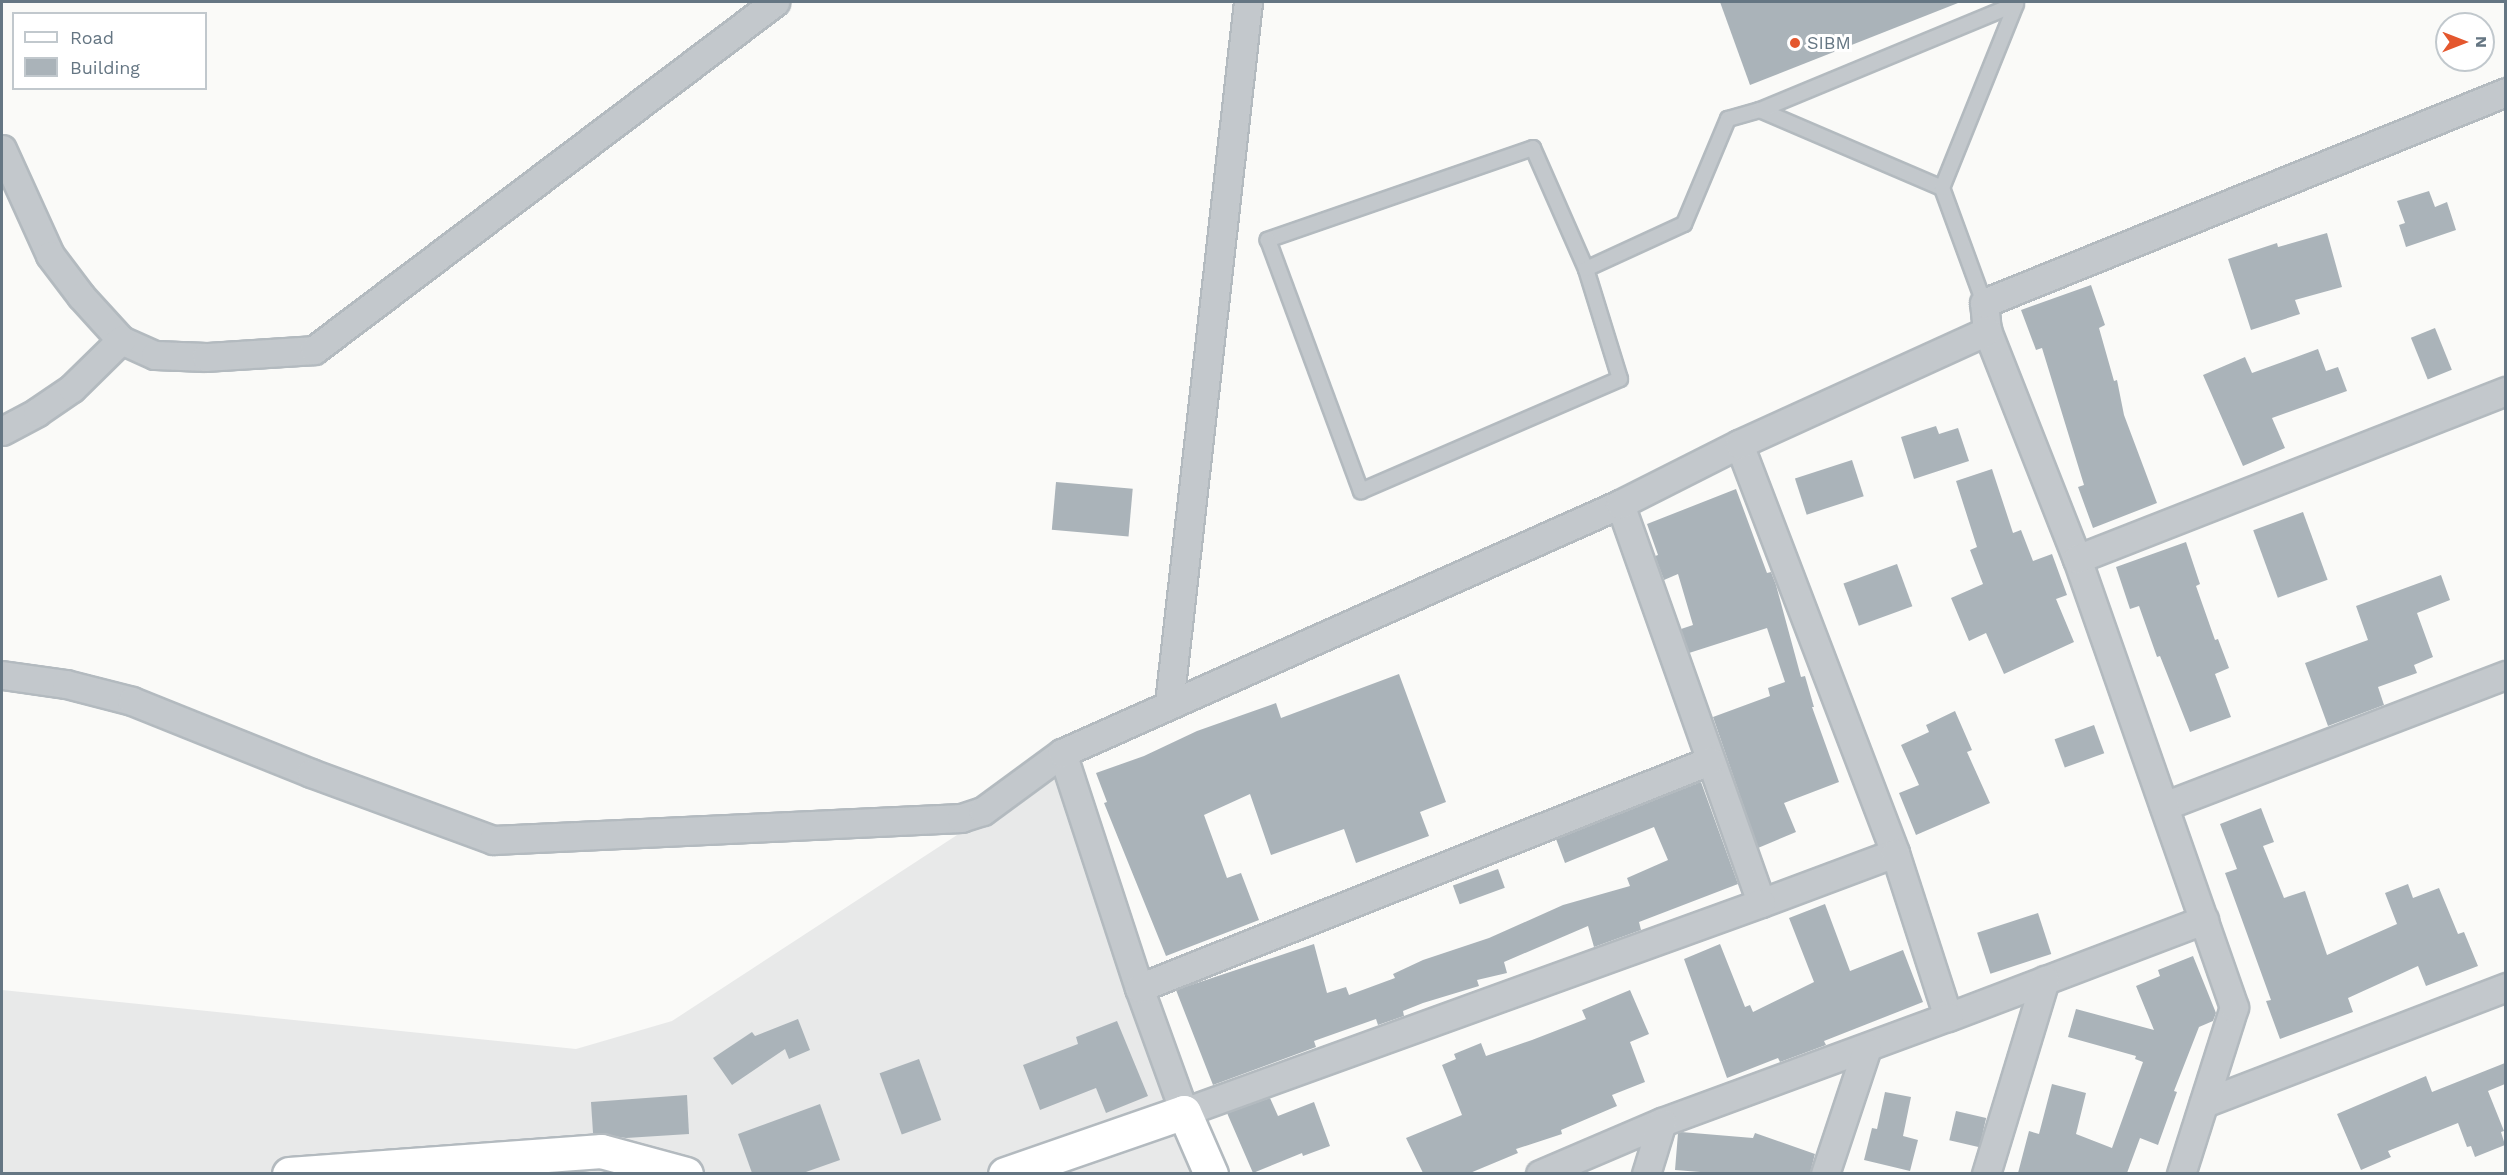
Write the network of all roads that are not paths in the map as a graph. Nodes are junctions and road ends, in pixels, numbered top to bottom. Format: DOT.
graph roads {
  1 [pos="775,2"];
  2 [pos="1248,2"];
  3 [pos="2505,92"];
  4 [pos="1760,110"];
  5 [pos="2,149"];
  6 [pos="1942,188"];
  7 [pos="1586,269"];
  8 [pos="1984,303"];
  9 [pos="1987,331"];
  10 [pos="121,340"];
  11 [pos="2505,391"];
  12 [pos="2,431"];
  13 [pos="1740,444"];
  14 [pos="1620,504"];
  15 [pos="2077,559"];
  16 [pos="2,675"];
  17 [pos="2505,675"];
  18 [pos="1169,704"];
  19 [pos="1062,753"];
  20 [pos="1709,761"];
  21 [pos="2164,806"];
  22 [pos="1895,853"];
  23 [pos="1761,903"];
  24 [pos="2204,920"];
  25 [pos="2045,980"];
  26 [pos="2505,987"];
  27 [pos="1139,988"];
  28 [pos="1948,1017"];
  29 [pos="1868,1048"];
  30 [pos="2204,1103"];
  31 [pos="1184,1112"];
  32 [pos="1662,1122"];
  33 [pos="289,1173"];
  34 [pos="686,1173"];
  35 [pos="1005,1173"];
  36 [pos="1211,1173"];
  37 [pos="1540,1173"];
  38 [pos="1646,1173"];
  39 [pos="1825,1173"];
  40 [pos="1986,1173"];
  41 [pos="2181,1173"];
  1 -- 10 [label="street"];
  2 -- 18 [label="street"];
  3 -- 8 [label="street"];
  4 -- 6 [label="lane"];
  4 -- 6 [label="lane"];
  4 -- 7 [label="lane"];
  5 -- 10 [label="street"];
  6 -- 8 [label="lane"];
  7 -- 7 [label="lane"];
  8 -- 9 [label="street"];
  9 -- 13 [label="street"];
  9 -- 15 [label="street"];
  10 -- 12 [label="street"];
  11 -- 15 [label="street"];
  13 -- 14 [label="street"];
  13 -- 22 [label="street"];
  14 -- 18 [label="street"];
  14 -- 20 [label="street"];
  15 -- 21 [label="street"];
  16 -- 19 [label="street"];
  17 -- 21 [label="street"];
  18 -- 19 [label="street"];
  19 -- 27 [label="street"];
  20 -- 23 [label="street"];
  20 -- 27 [label="street"];
  21 -- 24 [label="street"];
  22 -- 23 [label="street"];
  22 -- 28 [label="street"];
  23 -- 31 [label="street"];
  24 -- 25 [label="street"];
  24 -- 30 [label="street"];
  25 -- 28 [label="street"];
  25 -- 40 [label="street"];
  26 -- 30 [label="street"];
  27 -- 31 [label="street"];
  28 -- 29 [label="street"];
  29 -- 32 [label="street"];
  29 -- 39 [label="street"];
  30 -- 41 [label="street"];
  31 -- 35 [label="street"];
  31 -- 36 [label="street"];
  32 -- 37 [label="street"];
  32 -- 38 [label="street"];
  33 -- 34 [label="street"];
}
